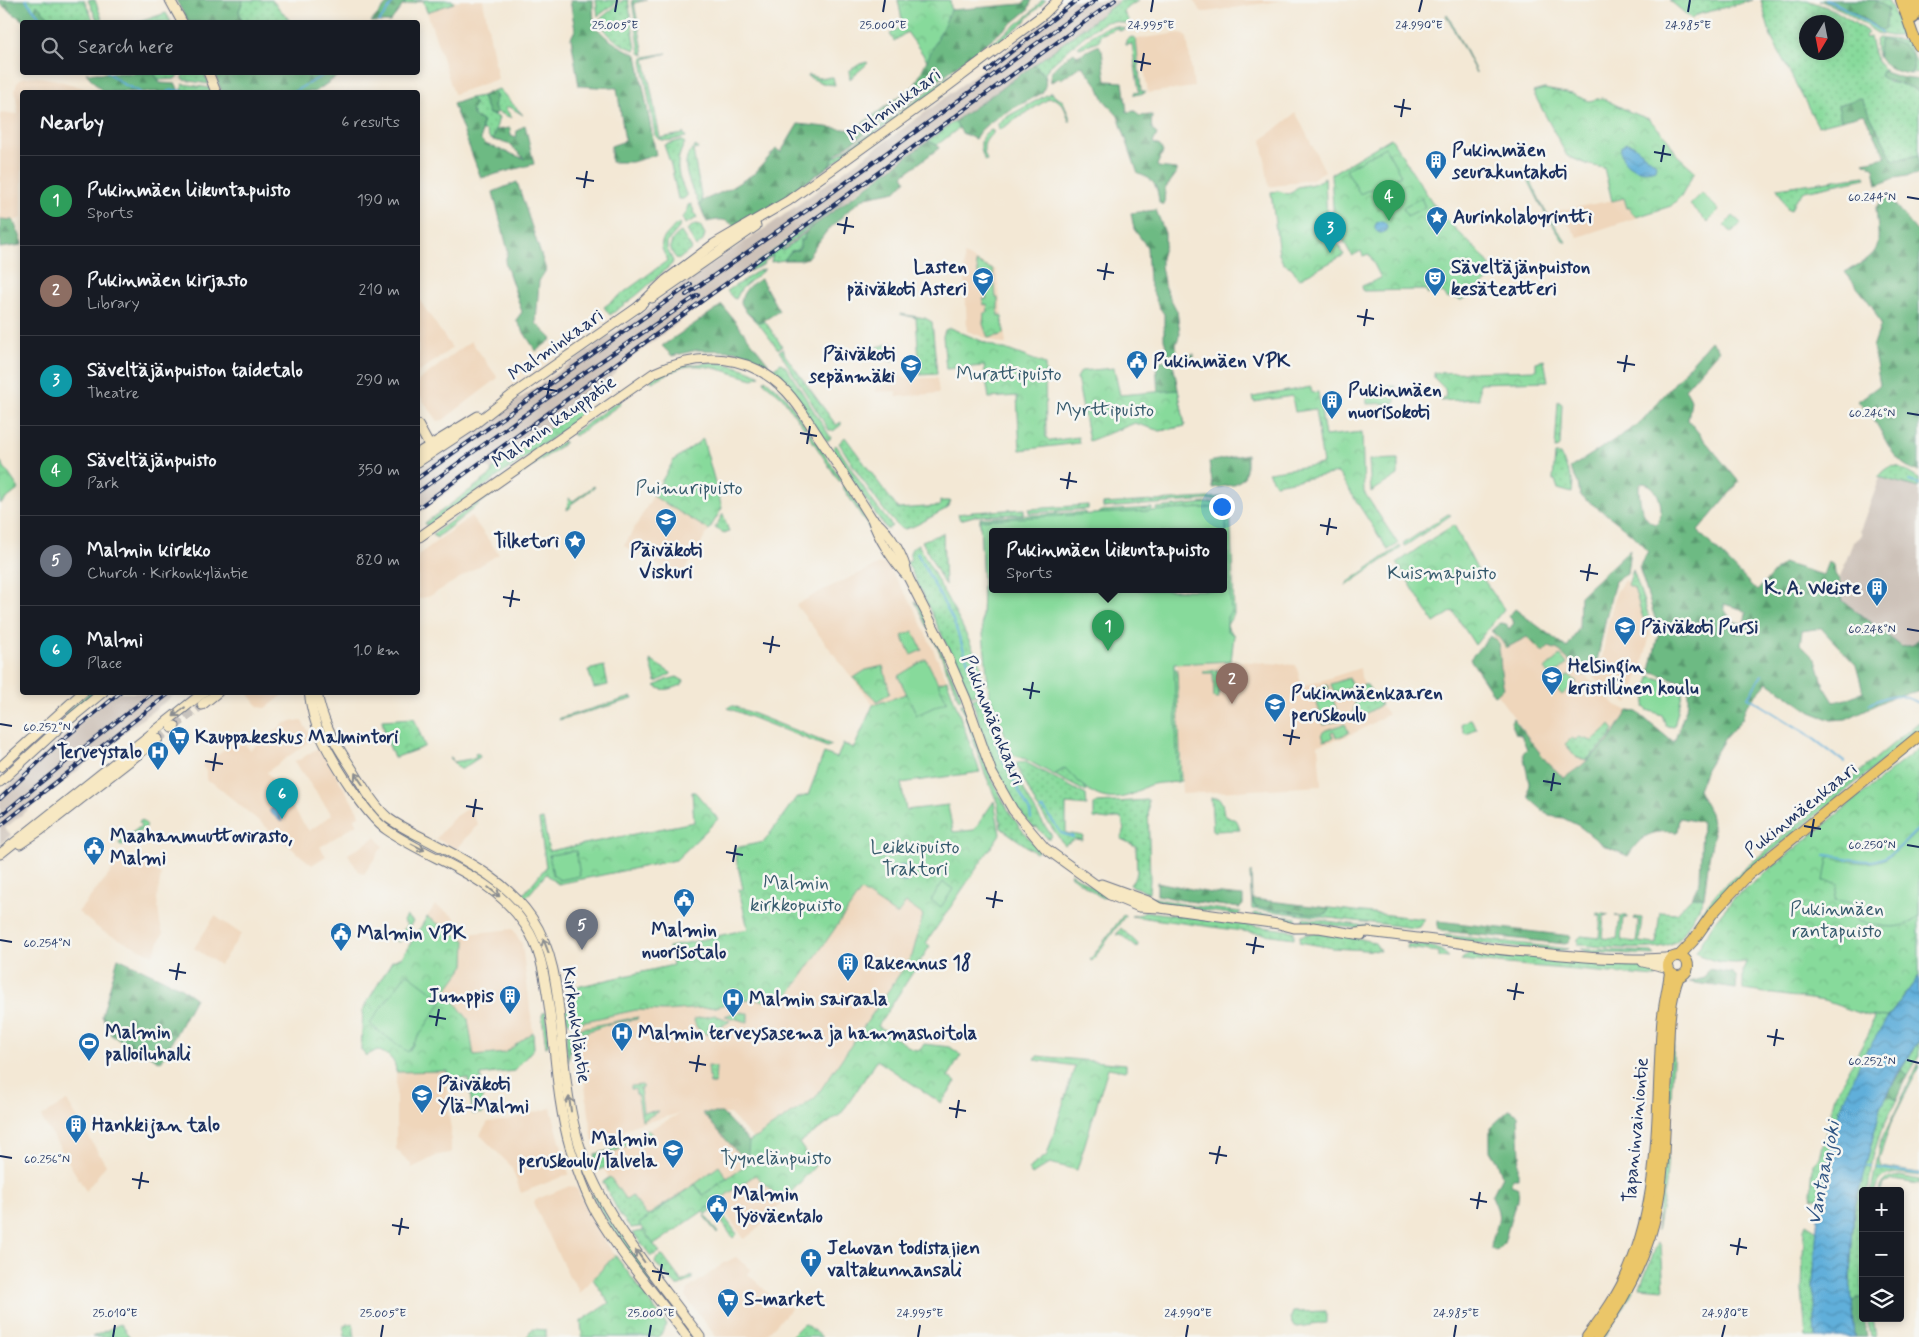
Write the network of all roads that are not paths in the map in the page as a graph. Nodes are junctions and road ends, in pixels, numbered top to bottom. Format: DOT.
graph roads {
  1 [pos="170,0"];
  2 [pos="1051,0"];
  3 [pos="1058,0"];
  4 [pos="1901,0"];
  5 [pos="1910,0"];
  6 [pos="1919,2"];
  7 [pos="1914,16"];
  8 [pos="181,20"];
  9 [pos="1033,22"];
  10 [pos="1919,39"];
  11 [pos="1919,46"];
  12 [pos="210,77"];
  13 [pos="215,90"];
  14 [pos="721,359"];
  15 [pos="420,435"];
  16 [pos="423,449"];
  17 [pos="420,537"];
  18 [pos="80,695"];
  19 [pos="99,695"];
  20 [pos="200,695"];
  21 [pos="214,695"];
  22 [pos="310,695"];
  23 [pos="318,695"];
  24 [pos="202,705"];
  25 [pos="1919,736"];
  26 [pos="158,738"];
  27 [pos="0,767"];
  28 [pos="0,782"];
  29 [pos="0,854"];
  30 [pos="1628,958"];
  31 [pos="1680,958"];
  32 [pos="1672,972"];
  33 [pos="687,1337"];
  34 [pos="700,1337"];
  35 [pos="1587,1337"];
  36 [pos="1597,1337"];
  1 -- 8 [label="main road"];
  2 -- 9 [label="main road, Malminkaari"];
  3 -- 9 [label="main road, Malminkaari"];
  4 -- 11 [label="main road"];
  5 -- 7 [label="main road"];
  6 -- 7 [label="highway"];
  7 -- 10 [label="main road"];
  9 -- 16 [label="main road, Malminkaari"];
  12 -- 13 [label="main road"];
  14 -- 17 [label="main road, Malmin kauppatie"];
  14 -- 30 [label="main road, Pukinmäenkaari"];
  15 -- 16 [label="main road"];
  18 -- 27 [label="main road"];
  19 -- 28 [label="main road"];
  20 -- 29 [label="main road, one-way"];
  21 -- 24 [label="main road"];
  22 -- 33 [label="main road, Kirkonkyläntie, one-way"];
  34 -- 23 [label="main road, Kirkonkyläntie, one-way"];
  25 -- 31 [label="main road, Pukinmäenkaari"];
  26 -- 29 [label="main road"];
  30 -- 31 [label="main road, Pukinmäenkaari"];
  30 -- 32 [label="main road, Pukinmäenkaari"];
  31 -- 32 [label="main road, Pukinmäenkaari"];
  31 -- 32 [label="main road, Pukinmäenkaari"];
  32 -- 35 [label="main road, Tapaninvainiontie"];
  32 -- 36 [label="main road, Tapaninvainiontie"];
}
